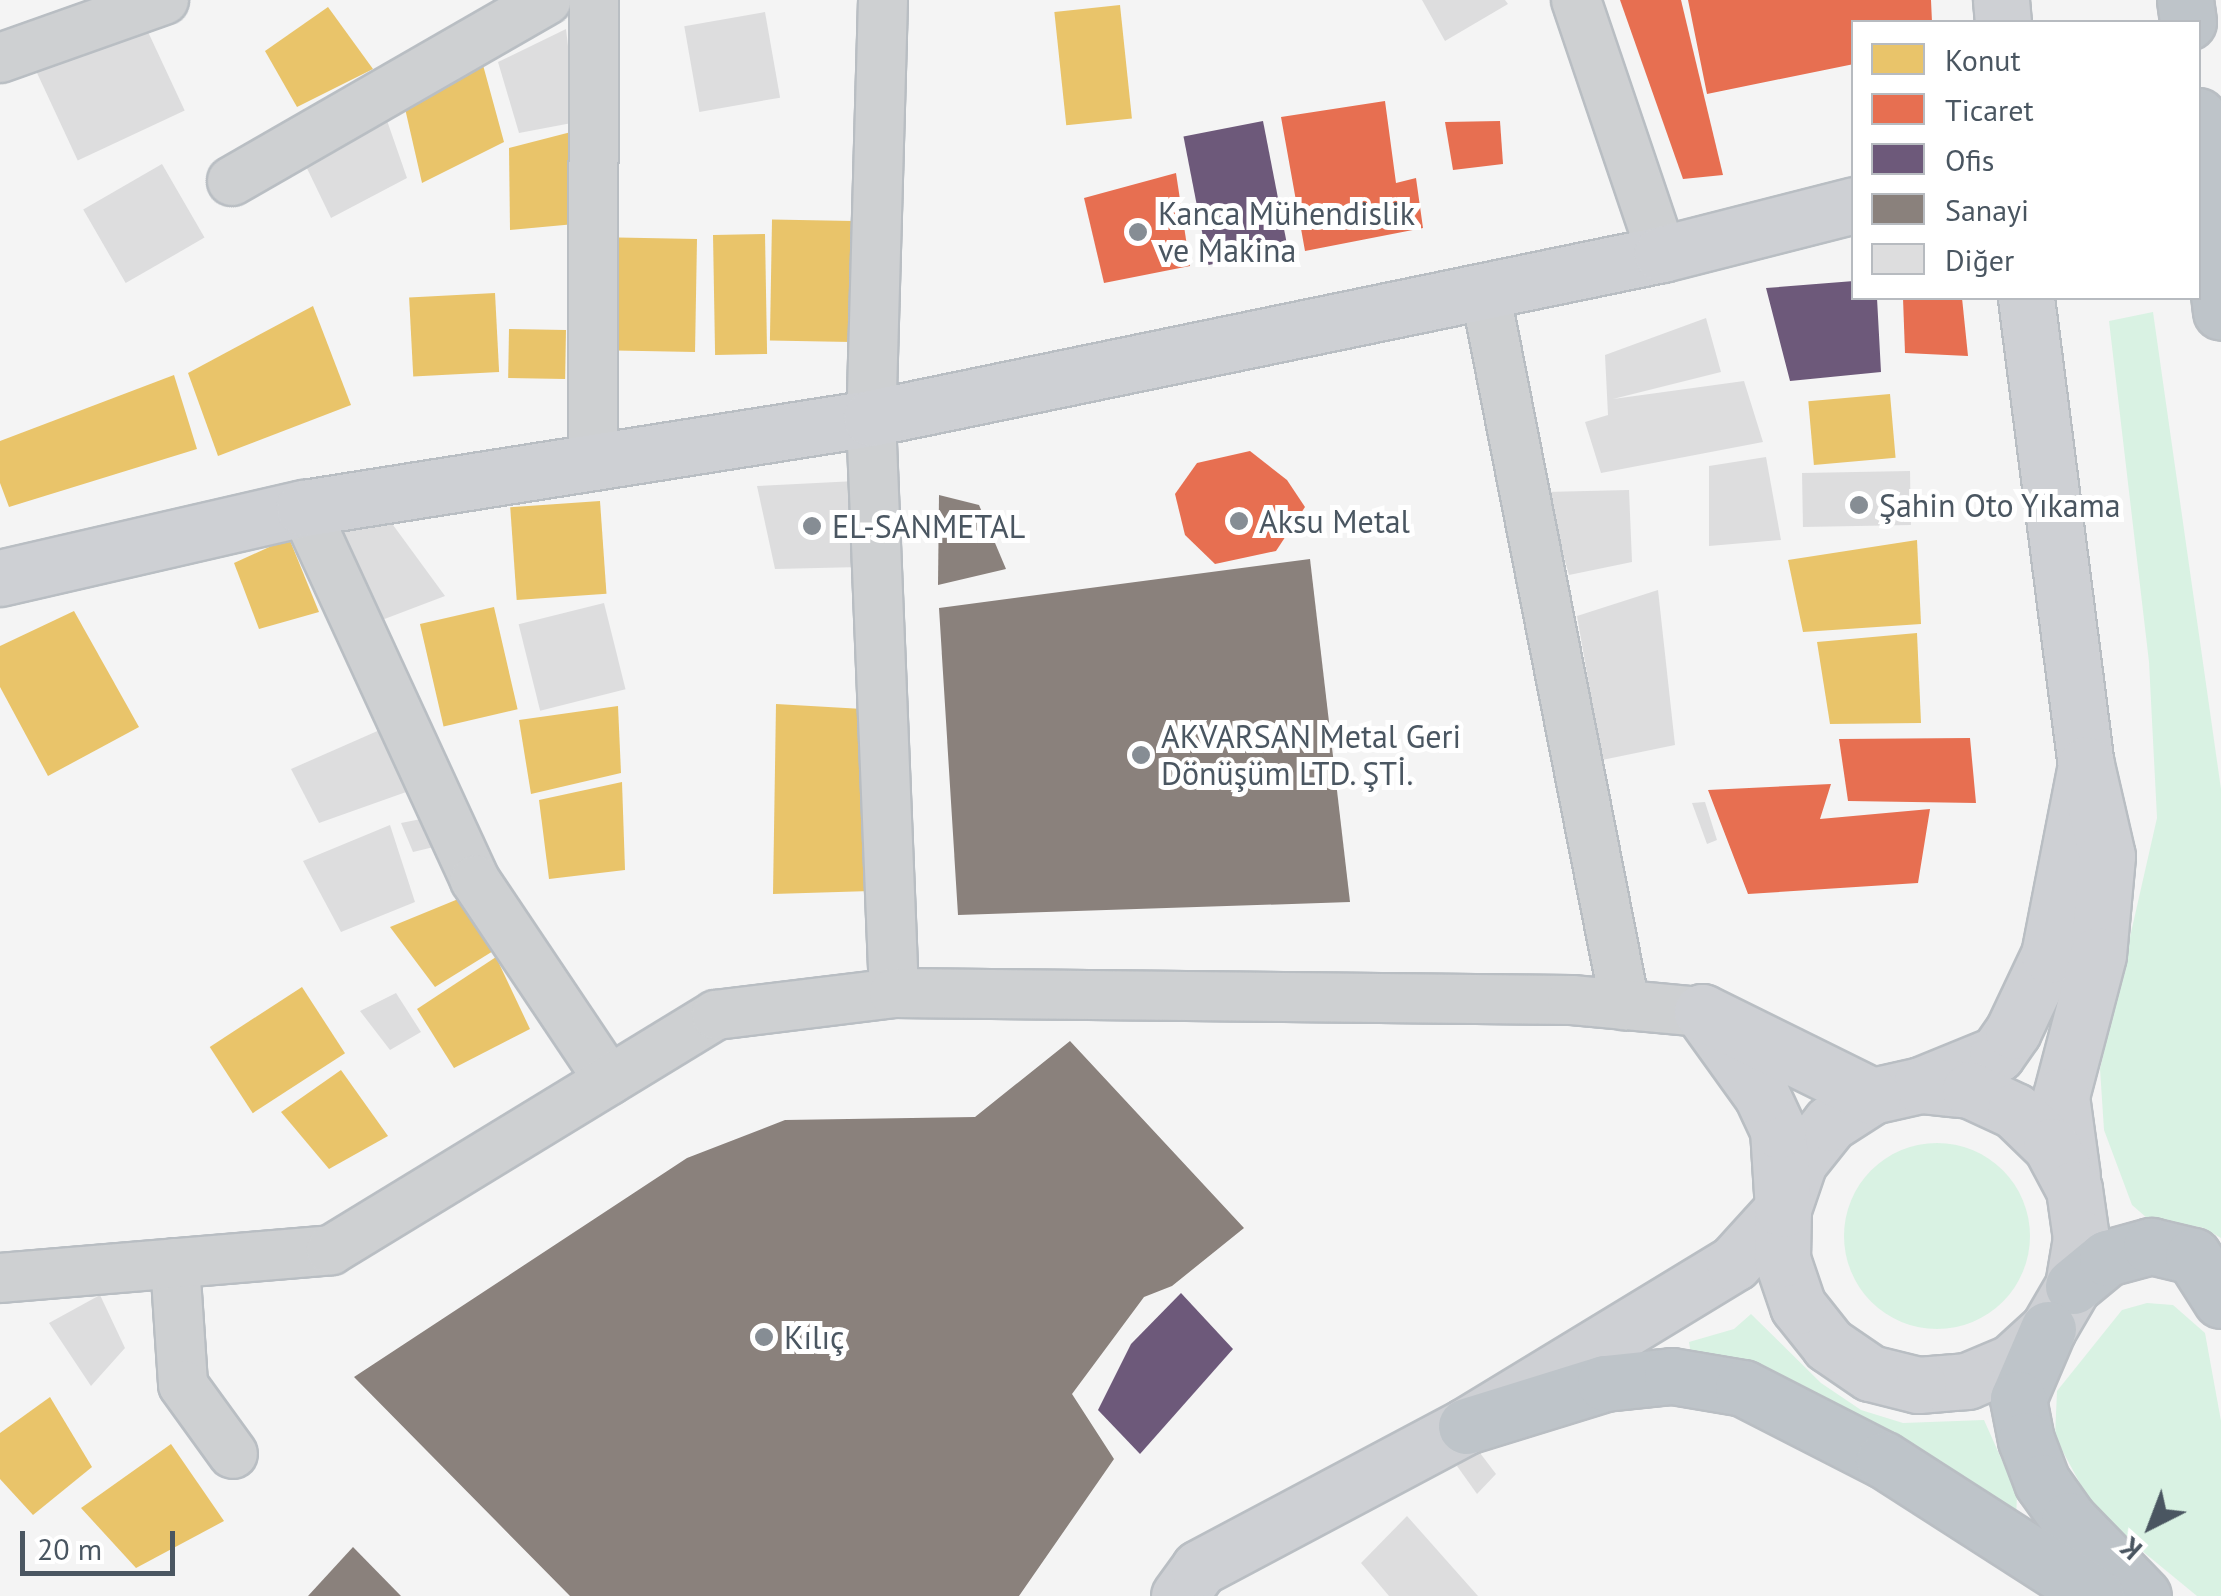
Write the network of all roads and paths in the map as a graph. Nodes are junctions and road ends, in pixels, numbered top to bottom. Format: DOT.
graph roads {
  1 [pos="164,0"];
  2 [pos="546,0"];
  3 [pos="594,0"];
  4 [pos="883,0"];
  5 [pos="1576,0"];
  6 [pos="0,58"];
  7 [pos="2201,142"];
  8 [pos="232,181"];
  9 [pos="1851,206"];
  10 [pos="1662,254"];
  11 [pos="1485,291"];
  12 [pos="2026,300"];
  13 [pos="2221,312"];
  14 [pos="871,418"];
  15 [pos="593,462"];
  16 [pos="304,508"];
  17 [pos="0,578"];
  18 [pos="2086,766"];
  19 [pos="894,992"];
  20 [pos="1625,1004"];
  21 [pos="1702,1012"];
  22 [pos="610,1080"];
  23 [pos="1896,1090"];
  24 [pos="2074,1189"];
  25 [pos="1783,1209"];
  26 [pos="175,1264"];
  27 [pos="0,1278"];
  28 [pos="2221,1300"];
  29 [pos="2060,1308"];
  30 [pos="1466,1426"];
  31 [pos="233,1454"];
  32 [pos="1178,1596"];
  33 [pos="2096,1596"];
  34 [pos="2142,1596"];
  1 -- 6 [label="street"];
  2 -- 8 [label="street"];
  3 -- 15 [label="street"];
  4 -- 14 [label="street"];
  5 -- 10 [label="street"];
  7 -- 13 [label="highway"];
  9 -- 10 [label="main road"];
  10 -- 11 [label="main road"];
  11 -- 14 [label="main road"];
  11 -- 20 [label="street"];
  12 -- 18 [label="main road"];
  14 -- 15 [label="main road"];
  14 -- 19 [label="street"];
  15 -- 16 [label="main road"];
  16 -- 17 [label="main road"];
  16 -- 22 [label="street"];
  18 -- 23 [label="main road"];
  18 -- 24 [label="main road"];
  19 -- 20 [label="street"];
  19 -- 22 [label="street"];
  20 -- 21 [label="street"];
  21 -- 23 [label="main road"];
  21 -- 25 [label="main road"];
  22 -- 26 [label="street"];
  23 -- 24 [label="main road"];
  23 -- 25 [label="main road"];
  24 -- 29 [label="main road"];
  25 -- 29 [label="main road"];
  25 -- 30 [label="main road"];
  26 -- 27 [label="street"];
  26 -- 31 [label="street"];
  28 -- 29 [label="highway"];
  29 -- 34 [label="highway"];
  30 -- 32 [label="main road"];
  30 -- 33 [label="highway"];
}
